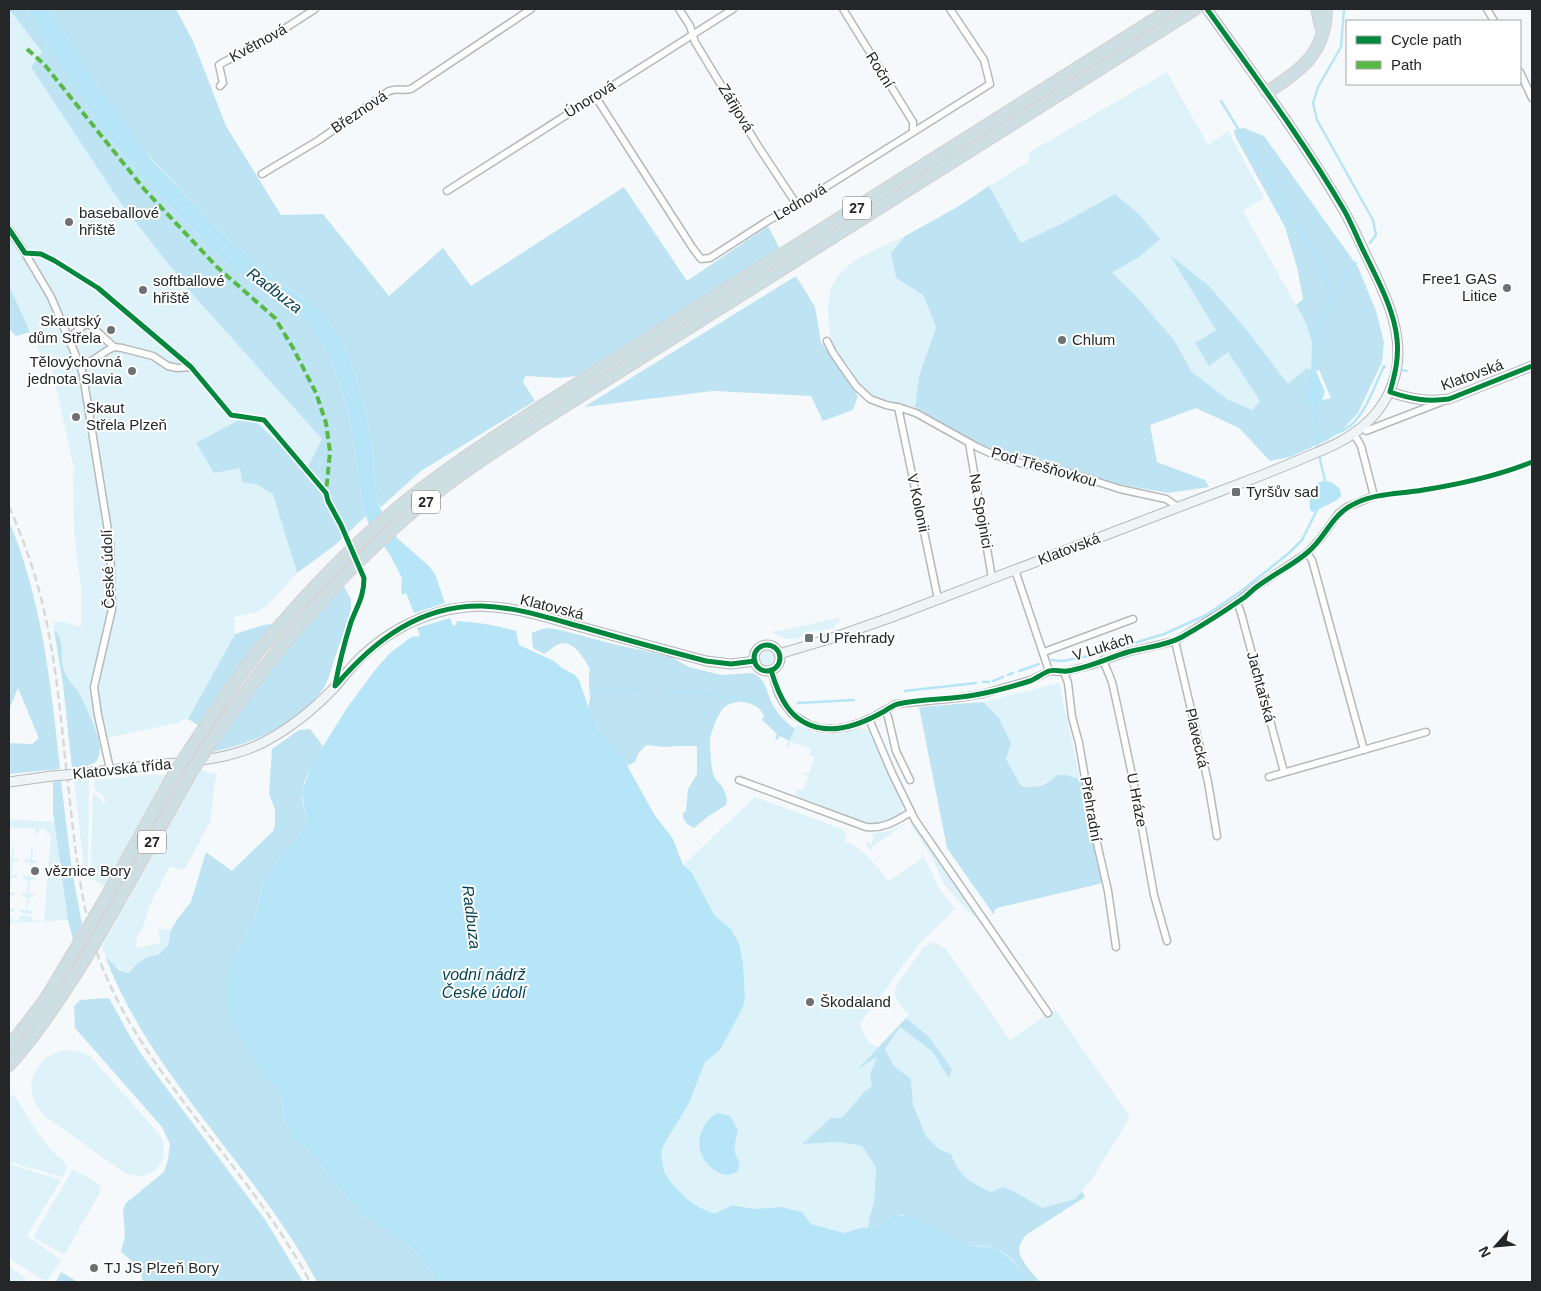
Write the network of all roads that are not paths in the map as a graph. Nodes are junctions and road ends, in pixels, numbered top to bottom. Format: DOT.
graph roads {
  1 [pos="315,9"];
  2 [pos="531,9"];
  3 [pos="679,9"];
  4 [pos="733,9"];
  5 [pos="842,9"];
  6 [pos="950,9"];
  7 [pos="1161,9"];
  8 [pos="1171,9"];
  9 [pos="1207,9"];
  10 [pos="1317,9"];
  11 [pos="1326,9"];
  12 [pos="1487,9"];
  13 [pos="1195,10"];
  14 [pos="1493,20"];
  15 [pos="1323,33"];
  16 [pos="692,34"];
  17 [pos="1112,47"];
  18 [pos="1521,74"];
  19 [pos="220,86"];
  20 [pos="1267,92"];
  21 [pos="595,96"];
  22 [pos="1532,98"];
  23 [pos="913,132"];
  24 [pos="262,174"];
  25 [pos="447,191"];
  26 [pos="797,205"];
  27 [pos="9,229"];
  28 [pos="69,338"];
  29 [pos="827,341"];
  30 [pos="114,347"];
  31 [pos="1532,366"];
  32 [pos="191,367"];
  33 [pos="82,368"];
  34 [pos="1390,392"];
  35 [pos="1449,399"];
  36 [pos="898,407"];
  37 [pos="1366,431"];
  38 [pos="1354,434"];
  39 [pos="969,443"];
  40 [pos="1178,507"];
  41 [pos="1307,553"];
  42 [pos="1015,570"];
  43 [pos="992,578"];
  44 [pos="938,599"];
  45 [pos="1236,602"];
  46 [pos="1133,619"];
  47 [pos="1175,641"];
  48 [pos="1044,652"];
  49 [pos="779,654"];
  50 [pos="1104,660"];
  51 [pos="755,661"];
  52 [pos="771,670"];
  53 [pos="1049,671"];
  54 [pos="1064,672"];
  55 [pos="886,710"];
  56 [pos="869,719"];
  57 [pos="1426,732"];
  58 [pos="1364,750"];
  59 [pos="235,754"];
  60 [pos="110,769"];
  61 [pos="1284,772"];
  62 [pos="1269,777"];
  63 [pos="739,780"];
  64 [pos="910,780"];
  65 [pos="9,782"];
  66 [pos="911,812"];
  67 [pos="1217,836"];
  68 [pos="1167,941"];
  69 [pos="1116,947"];
  70 [pos="1048,1013"];
  71 [pos="9,1047"];
  72 [pos="9,1065"];
  1 -- 19 [label="street, Květnová"];
  2 -- 24 [label="street, Březnová"];
  3 -- 16 [label="street, Zářijová"];
  4 -- 16 [label="street, Únorová"];
  5 -- 23 [label="street, Roční"];
  6 -- 23 [label="street, Lednová"];
  7 -- 17 [label="highway"];
  8 -- 17 [label="highway, 27"];
  9 -- 20 [label="main road"];
  10 -- 15 [label="highway"];
  11 -- 15 [label="highway"];
  12 -- 14 [label="street"];
  13 -- 72 [label="highway, 27, bridge"];
  15 -- 20 [label="highway"];
  16 -- 21 [label="street, Únorová"];
  16 -- 26 [label="street, Zářijová"];
  17 -- 71 [label="highway, 27, bridge"];
  18 -- 22 [label="street"];
  20 -- 34 [label="main road"];
  21 -- 25 [label="street, Únorová"];
  21 -- 26 [label="street, Lednová"];
  23 -- 26 [label="street, Lednová"];
  27 -- 28 [label="street, České údolí"];
  28 -- 30 [label="street"];
  28 -- 33 [label="street, České údolí"];
  29 -- 36 [label="street, Pod Třešňovkou"];
  30 -- 32 [label="street"];
  30 -- 33 [label="street"];
  31 -- 35 [label="main road, Klatovská"];
  33 -- 60 [label="street, České údolí"];
  34 -- 35 [label="main road, Klatovská"];
  34 -- 38 [label="main road, Klatovská"];
  35 -- 37 [label="street, Klatovská"];
  36 -- 39 [label="street, Pod Třešňovkou"];
  36 -- 44 [label="street, V Kolonii"];
  38 -- 40 [label="main road, Klatovská"];
  38 -- 41 [label="street, V Lukách"];
  39 -- 40 [label="street, Pod Třešňovkou"];
  39 -- 43 [label="street, Na Spojnici"];
  40 -- 42 [label="main road, Klatovská"];
  41 -- 45 [label="street, V Lukách"];
  41 -- 58 [label="street"];
  42 -- 43 [label="main road, Klatovská"];
  42 -- 48 [label="street"];
  43 -- 44 [label="main road, Klatovská"];
  44 -- 49 [label="main road, Klatovská"];
  45 -- 47 [label="street, V Lukách"];
  45 -- 61 [label="street, Jachtařská"];
  46 -- 48 [label="street, V Lukách"];
  47 -- 50 [label="street, V Lukách"];
  47 -- 67 [label="street, Plavecká"];
  48 -- 53 [label="street"];
  49 -- 51 [label="main road"];
  49 -- 52 [label="main road"];
  50 -- 54 [label="street, V Lukách"];
  50 -- 68 [label="street, U Hráze"];
  51 -- 52 [label="main road"];
  51 -- 59 [label="main road, Klatovská"];
  52 -- 56 [label="street, V Lukách"];
  53 -- 54 [label="street, V Lukách"];
  53 -- 55 [label="street, V Lukách"];
  54 -- 69 [label="street, Přehradní"];
  55 -- 56 [label="street, V Lukách"];
  55 -- 64 [label="street"];
  56 -- 66 [label="street"];
  57 -- 58 [label="street"];
  58 -- 61 [label="street"];
  59 -- 60 [label="main road, Klatovská třída"];
  60 -- 65 [label="main road, Klatovská třída, bridge"];
  61 -- 62 [label="street"];
  63 -- 66 [label="street"];
  66 -- 70 [label="street"];
}
